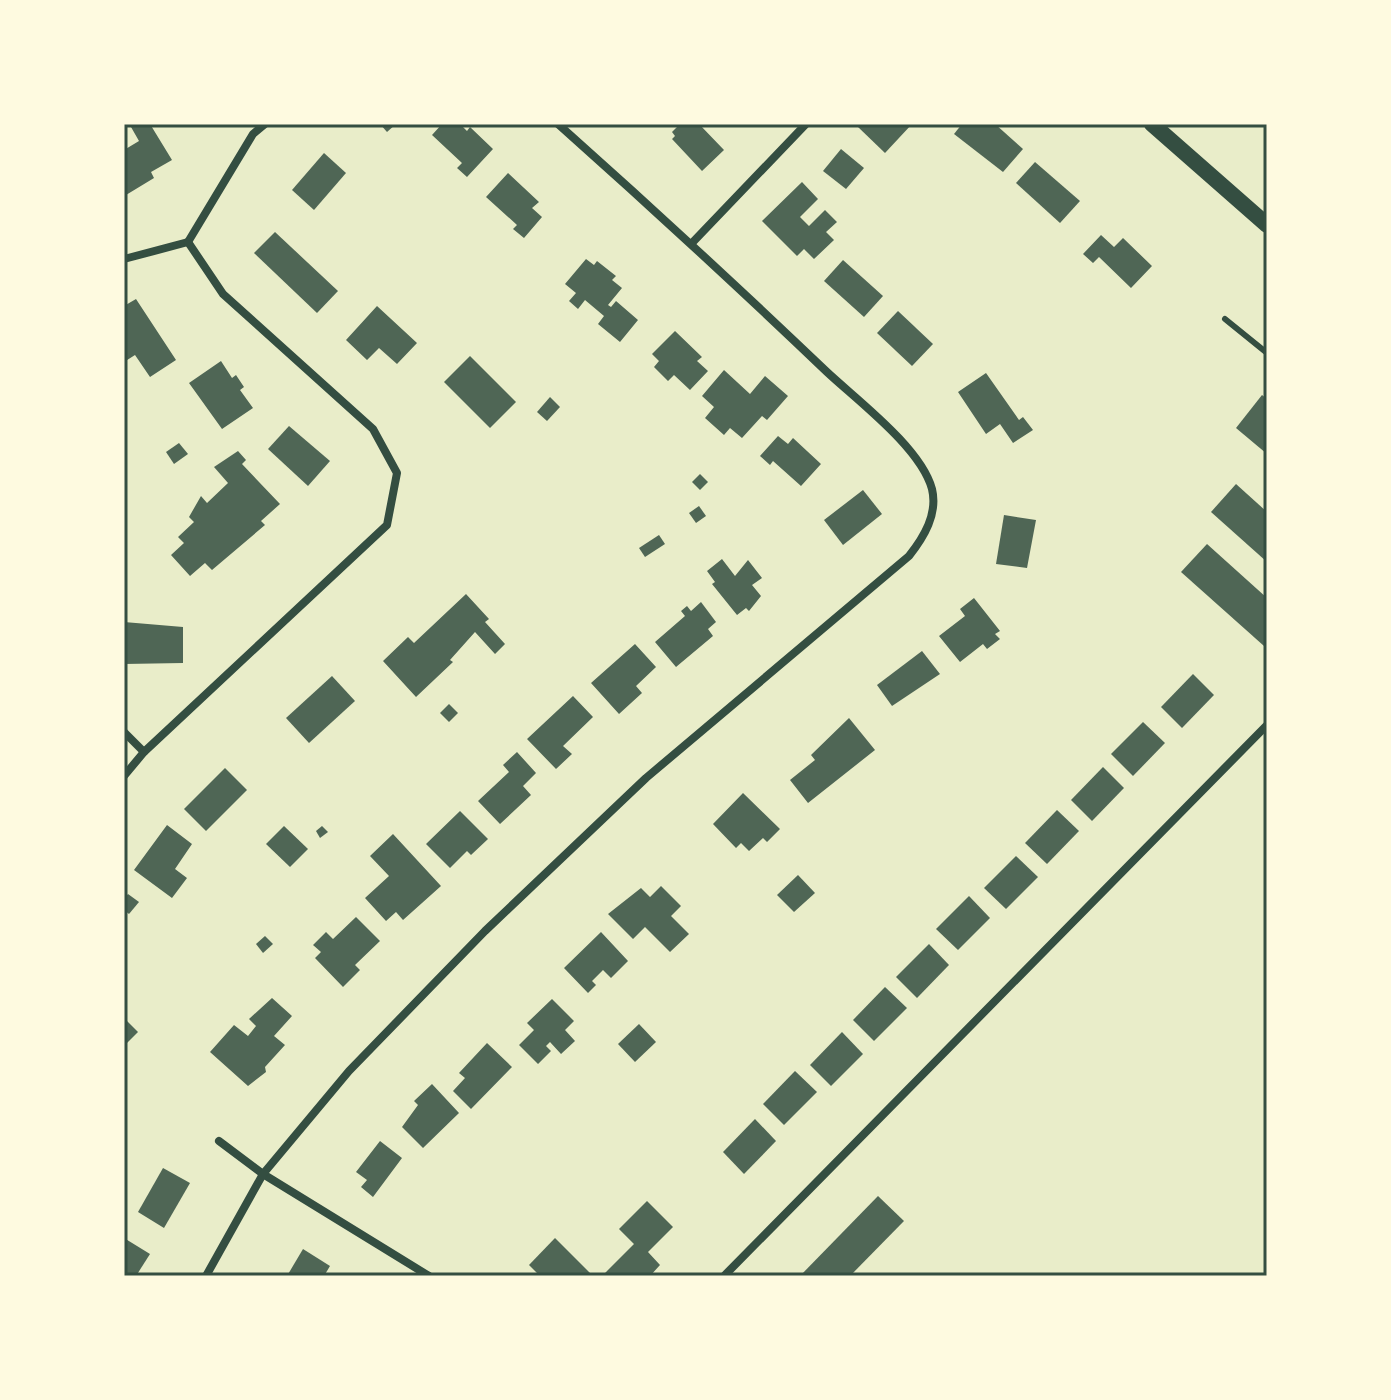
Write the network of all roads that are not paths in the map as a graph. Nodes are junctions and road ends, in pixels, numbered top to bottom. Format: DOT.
graph roads {
  1 [pos="265,124"];
  2 [pos="558,124"];
  3 [pos="806,124"];
  4 [pos="1152,124"];
  5 [pos="1267,225"];
  6 [pos="188,242"];
  7 [pos="692,243"];
  8 [pos="124,259"];
  9 [pos="1225,319"];
  10 [pos="1267,353"];
  11 [pos="1267,725"];
  12 [pos="124,732"];
  13 [pos="144,752"];
  14 [pos="124,776"];
  15 [pos="219,1141"];
  16 [pos="263,1174"];
  17 [pos="206,1276"];
  18 [pos="429,1276"];
  19 [pos="724,1276"];
  1 -- 6 [label="street"];
  2 -- 7 [label="street"];
  3 -- 7 [label="street"];
  4 -- 5 [label="main road"];
  6 -- 8 [label="street"];
  6 -- 13 [label="street"];
  7 -- 16 [label="street"];
  9 -- 10 [label="lane"];
  11 -- 19 [label="street"];
  12 -- 13 [label="street"];
  13 -- 14 [label="street"];
  15 -- 16 [label="street"];
  16 -- 17 [label="street"];
  16 -- 18 [label="street"];
}
